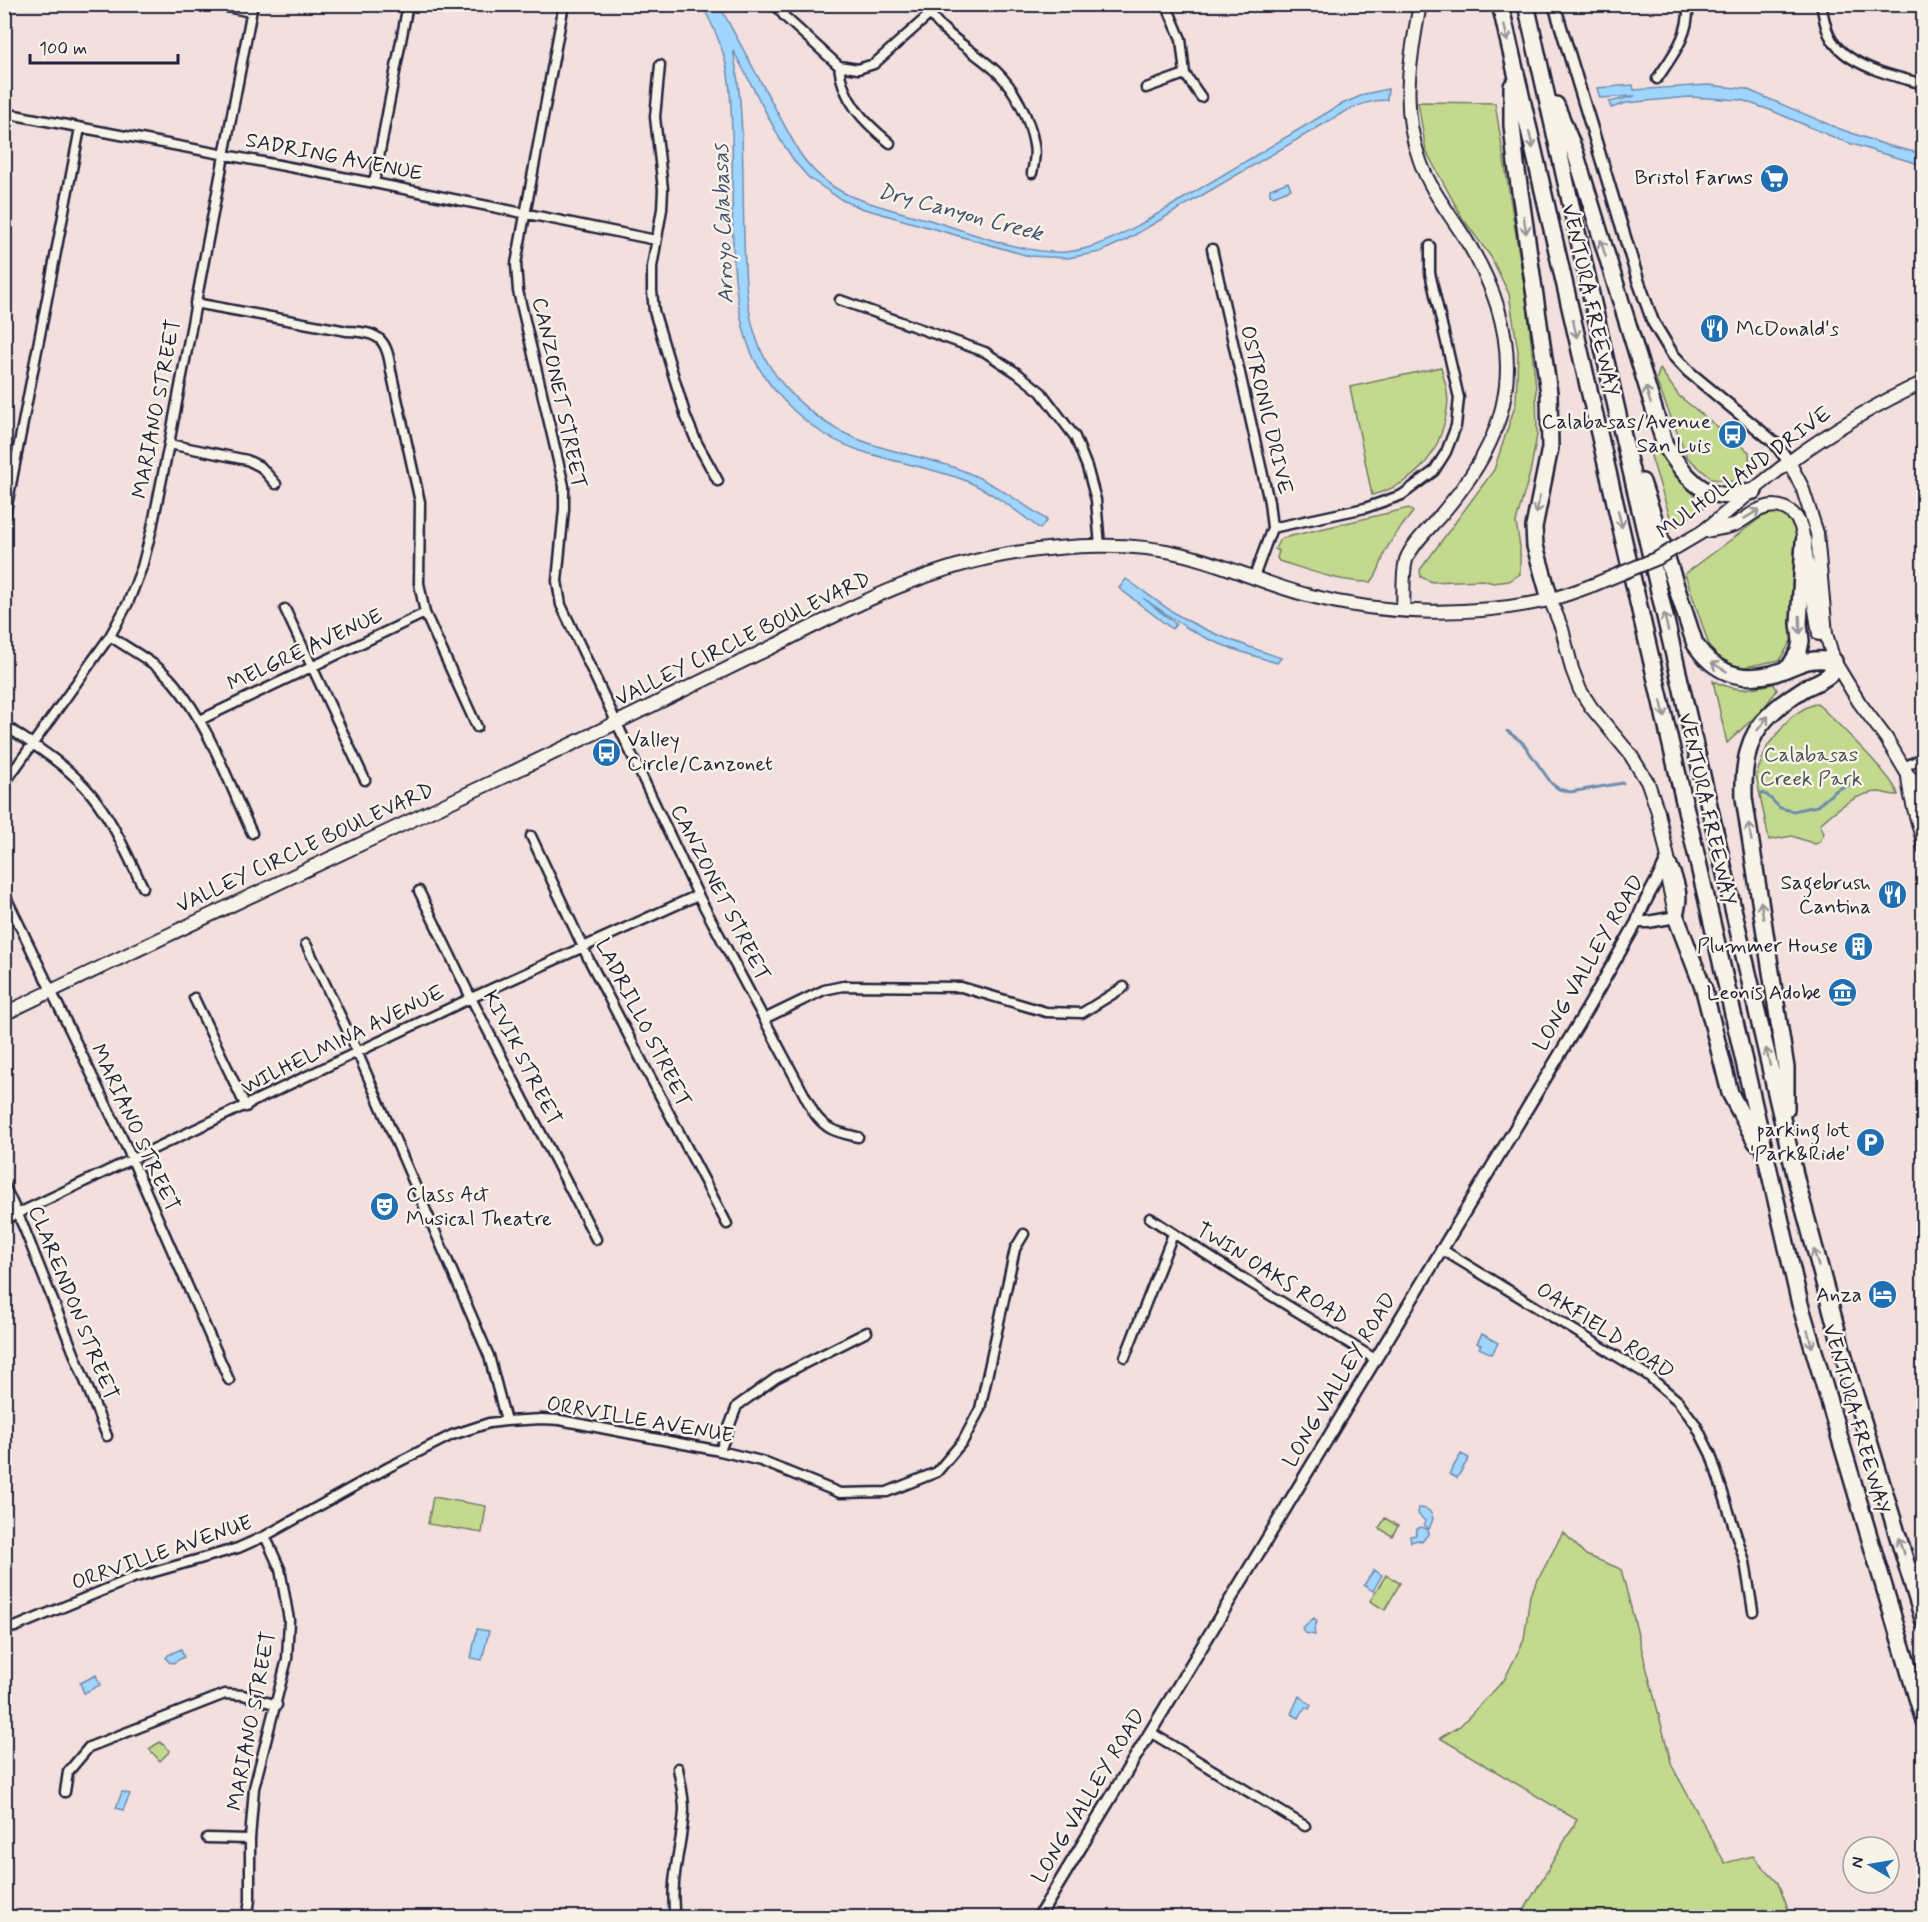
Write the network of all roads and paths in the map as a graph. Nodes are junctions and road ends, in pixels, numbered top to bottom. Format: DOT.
graph roads {
  1 [pos="211,4"];
  2 [pos="408,4"];
  3 [pos="564,4"];
  4 [pos="775,4"];
  5 [pos="924,4"];
  6 [pos="1166,4"];
  7 [pos="1420,4"];
  8 [pos="1500,4"];
  9 [pos="1526,4"];
  10 [pos="1554,4"];
  11 [pos="1711,4"];
  12 [pos="1821,4"];
  13 [pos="1689,6"];
  14 [pos="252,8"];
  15 [pos="929,15"];
  16 [pos="1513,62"];
  17 [pos="1539,62"];
  18 [pos="660,65"];
  19 [pos="839,66"];
  20 [pos="1185,74"];
  21 [pos="1657,79"];
  22 [pos="1923,84"];
  23 [pos="1146,88"];
  24 [pos="1201,97"];
  25 [pos="4,113"];
  26 [pos="80,128"];
  27 [pos="890,143"];
  28 [pos="224,155"];
  29 [pos="1032,173"];
  30 [pos="374,183"];
  31 [pos="525,213"];
  32 [pos="656,240"];
  33 [pos="1430,246"];
  34 [pos="1212,249"];
  35 [pos="840,300"];
  36 [pos="195,303"];
  37 [pos="1923,382"];
  38 [pos="1618,415"];
  39 [pos="169,444"];
  40 [pos="1789,462"];
  41 [pos="718,481"];
  42 [pos="276,484"];
  43 [pos="1754,490"];
  44 [pos="4,521"];
  45 [pos="1272,528"];
  46 [pos="1702,532"];
  47 [pos="1804,542"];
  48 [pos="1100,546"];
  49 [pos="1254,577"];
  50 [pos="1550,599"];
  51 [pos="285,609"];
  52 [pos="1403,610"];
  53 [pos="425,613"];
  54 [pos="110,636"];
  55 [pos="1834,661"];
  56 [pos="312,666"];
  57 [pos="1790,666"];
  58 [pos="200,720"];
  59 [pos="616,723"];
  60 [pos="4,725"];
  61 [pos="477,727"];
  62 [pos="32,744"];
  63 [pos="1923,757"];
  64 [pos="1906,771"];
  65 [pos="365,780"];
  66 [pos="4,784"];
  67 [pos="1923,798"];
  68 [pos="252,833"];
  69 [pos="531,836"];
  70 [pos="1923,848"];
  71 [pos="1668,858"];
  72 [pos="143,887"];
  73 [pos="419,891"];
  74 [pos="4,893"];
  75 [pos="698,895"];
  76 [pos="1676,917"];
  77 [pos="1637,922"];
  78 [pos="306,944"];
  79 [pos="583,947"];
  80 [pos="1124,987"];
  81 [pos="51,992"];
  82 [pos="194,998"];
  83 [pos="471,998"];
  84 [pos="4,1014"];
  85 [pos="764,1019"];
  86 [pos="357,1054"];
  87 [pos="246,1107"];
  88 [pos="1786,1135"];
  89 [pos="858,1137"];
  90 [pos="132,1159"];
  91 [pos="1766,1160"];
  92 [pos="4,1185"];
  93 [pos="18,1213"];
  94 [pos="1150,1218"];
  95 [pos="4,1220"];
  96 [pos="727,1224"];
  97 [pos="1024,1234"];
  98 [pos="1173,1234"];
  99 [pos="596,1239"];
  100 [pos="1441,1249"];
  101 [pos="867,1332"];
  102 [pos="1125,1357"];
  103 [pos="1375,1359"];
  104 [pos="229,1380"];
  105 [pos="507,1421"];
  106 [pos="107,1436"];
  107 [pos="720,1451"];
  108 [pos="265,1536"];
  109 [pos="1753,1611"];
  110 [pos="1923,1622"];
  111 [pos="4,1629"];
  112 [pos="277,1705"];
  113 [pos="1923,1721"];
  114 [pos="1150,1732"];
  115 [pos="678,1768"];
  116 [pos="65,1792"];
  117 [pos="1305,1826"];
  118 [pos="207,1838"];
  119 [pos="250,1839"];
  120 [pos="248,1917"];
  121 [pos="675,1917"];
  122 [pos="1038,1917"];
  1 -- 14 [label="street"];
  2 -- 30 [label="street"];
  3 -- 31 [label="street, CANZONET STREET"];
  4 -- 19 [label="street"];
  5 -- 15 [label="street"];
  6 -- 20 [label="street"];
  7 -- 52 [label="main road"];
  8 -- 16 [label="highway, VENTURA FREEWAY, one-way"];
  9 -- 17 [label="highway, VENTURA FREEWAY"];
  10 -- 40 [label="street"];
  11 -- 13 [label="street"];
  12 -- 22 [label="street"];
  13 -- 21 [label="street"];
  14 -- 28 [label="street, MARIANO STREET"];
  15 -- 19 [label="street"];
  15 -- 29 [label="street"];
  16 -- 50 [label="highway, one-way"];
  16 -- 91 [label="highway, VENTURA FREEWAY, one-way"];
  17 -- 38 [label="highway, VENTURA FREEWAY"];
  43 -- 17 [label="highway, one-way"];
  18 -- 32 [label="street"];
  19 -- 27 [label="street"];
  20 -- 23 [label="street"];
  20 -- 24 [label="street"];
  25 -- 26 [label="street, SADRING AVENUE"];
  26 -- 28 [label="street, SADRING AVENUE"];
  26 -- 44 [label="street"];
  28 -- 30 [label="street, SADRING AVENUE"];
  28 -- 36 [label="street, MARIANO STREET"];
  30 -- 31 [label="street, SADRING AVENUE"];
  31 -- 32 [label="street, SADRING AVENUE"];
  31 -- 59 [label="street, CANZONET STREET"];
  32 -- 41 [label="street"];
  33 -- 45 [label="street"];
  34 -- 45 [label="street, OSTRONIC DRIVE"];
  35 -- 48 [label="street"];
  36 -- 39 [label="street, MARIANO STREET"];
  36 -- 53 [label="street"];
  37 -- 40 [label="main road, MULHOLLAND DRIVE"];
  57 -- 38 [label="highway, one-way"];
  88 -- 38 [label="highway, VENTURA FREEWAY, one-way"];
  39 -- 42 [label="street"];
  39 -- 54 [label="street, MARIANO STREET"];
  40 -- 43 [label="main road, MULHOLLAND DRIVE"];
  40 -- 55 [label="main road"];
  43 -- 46 [label="main road, MULHOLLAND DRIVE"];
  45 -- 49 [label="street, OSTRONIC DRIVE"];
  46 -- 47 [label="main road, one-way"];
  46 -- 50 [label="main road, MULHOLLAND DRIVE, bridge"];
  47 -- 55 [label="main road"];
  47 -- 57 [label="highway, one-way"];
  48 -- 49 [label="main road, VALLEY CIRCLE BOULEVARD"];
  48 -- 59 [label="main road, VALLEY CIRCLE BOULEVARD"];
  49 -- 52 [label="main road, VALLEY CIRCLE BOULEVARD"];
  50 -- 52 [label="main road, VALLEY CIRCLE BOULEVARD"];
  50 -- 71 [label="main road, LONG VALLEY ROAD"];
  51 -- 56 [label="street"];
  53 -- 56 [label="street, MELGRE AVENUE"];
  53 -- 61 [label="street"];
  54 -- 58 [label="street"];
  54 -- 62 [label="street, MARIANO STREET"];
  55 -- 57 [label="highway"];
  55 -- 64 [label="main road"];
  88 -- 55 [label="highway, one-way"];
  56 -- 58 [label="street, MELGRE AVENUE"];
  56 -- 65 [label="street"];
  58 -- 68 [label="street"];
  59 -- 75 [label="street, CANZONET STREET"];
  59 -- 81 [label="main road, VALLEY CIRCLE BOULEVARD"];
  60 -- 62 [label="street"];
  62 -- 66 [label="street, MARIANO STREET"];
  62 -- 72 [label="street"];
  63 -- 64 [label="street"];
  64 -- 67 [label="main road"];
  64 -- 70 [label="main road"];
  69 -- 79 [label="street, LADRILLO STREET"];
  71 -- 76 [label="main road"];
  71 -- 77 [label="street, LONG VALLEY ROAD"];
  73 -- 83 [label="street, KIVIK STREET"];
  74 -- 81 [label="street, MARIANO STREET"];
  75 -- 79 [label="street, WILHELMINA AVENUE"];
  75 -- 85 [label="street, CANZONET STREET"];
  76 -- 77 [label="street"];
  76 -- 91 [label="highway"];
  77 -- 100 [label="street, LONG VALLEY ROAD"];
  78 -- 86 [label="street"];
  79 -- 83 [label="street, WILHELMINA AVENUE"];
  79 -- 96 [label="street, LADRILLO STREET"];
  80 -- 85 [label="street"];
  81 -- 84 [label="main road, VALLEY CIRCLE BOULEVARD"];
  81 -- 90 [label="street, MARIANO STREET"];
  82 -- 87 [label="street"];
  83 -- 86 [label="street, WILHELMINA AVENUE"];
  83 -- 99 [label="street, KIVIK STREET"];
  85 -- 89 [label="street, CANZONET STREET"];
  86 -- 87 [label="street, WILHELMINA AVENUE"];
  86 -- 105 [label="street"];
  87 -- 90 [label="street, WILHELMINA AVENUE"];
  110 -- 88 [label="highway, VENTURA FREEWAY, one-way"];
  90 -- 93 [label="street, WILHELMINA AVENUE"];
  90 -- 104 [label="street, MARIANO STREET"];
  91 -- 113 [label="highway, VENTURA FREEWAY, one-way"];
  92 -- 93 [label="street, CLARENDON STREET"];
  93 -- 95 [label="street, WILHELMINA AVENUE"];
  93 -- 106 [label="street, CLARENDON STREET"];
  94 -- 98 [label="street, TWIN OAKS ROAD"];
  97 -- 107 [label="street, ORRVILLE AVENUE"];
  98 -- 102 [label="street"];
  98 -- 103 [label="street, TWIN OAKS ROAD"];
  100 -- 103 [label="street, LONG VALLEY ROAD"];
  100 -- 109 [label="street, OAKFIELD ROAD"];
  101 -- 107 [label="street"];
  103 -- 114 [label="street, LONG VALLEY ROAD"];
  105 -- 107 [label="street, ORRVILLE AVENUE"];
  105 -- 108 [label="street, ORRVILLE AVENUE"];
  108 -- 111 [label="street, ORRVILLE AVENUE"];
  108 -- 112 [label="street, MARIANO STREET"];
  112 -- 116 [label="street"];
  112 -- 119 [label="street, MARIANO STREET"];
  114 -- 117 [label="street"];
  114 -- 122 [label="street, LONG VALLEY ROAD"];
  115 -- 121 [label="street"];
  118 -- 119 [label="street"];
  119 -- 120 [label="street, MARIANO STREET"];
}
